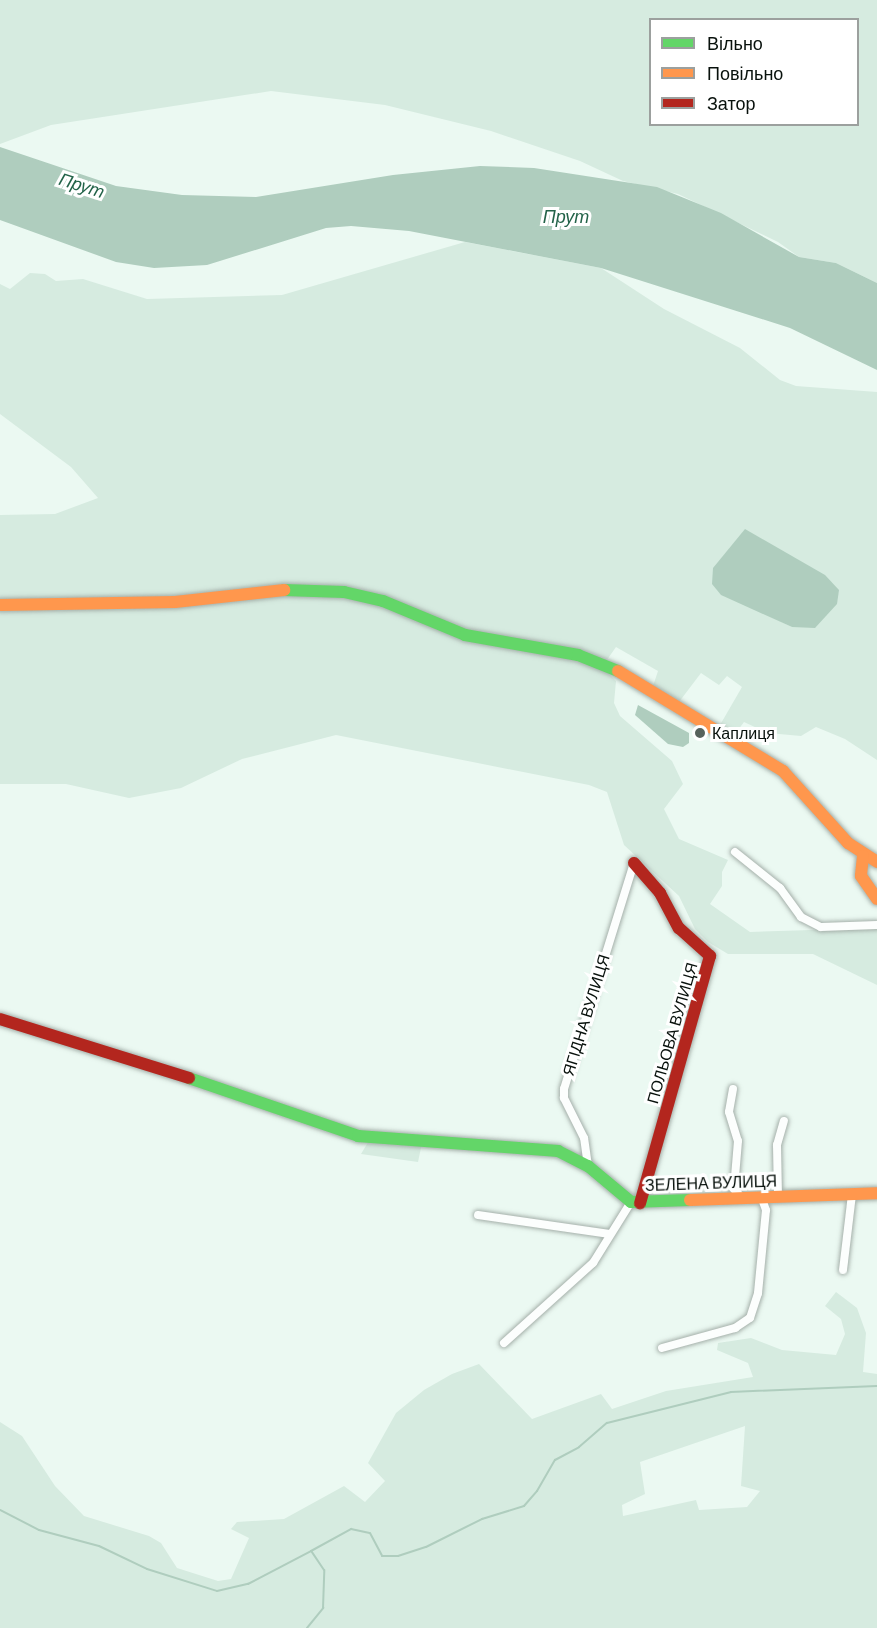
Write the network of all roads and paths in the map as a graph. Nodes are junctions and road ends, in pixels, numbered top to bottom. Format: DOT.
graph roads {
  1 [pos="0,605"];
  2 [pos="735,852"];
  3 [pos="863,856"];
  4 [pos="877,862"];
  5 [pos="634,863"];
  6 [pos="877,899"];
  7 [pos="877,925"];
  8 [pos="0,1018"];
  9 [pos="733,1089"];
  10 [pos="784,1120"];
  11 [pos="588,1166"];
  12 [pos="877,1193"];
  13 [pos="852,1194"];
  14 [pos="778,1197"];
  15 [pos="743,1199"];
  16 [pos="762,1199"];
  17 [pos="635,1202"];
  18 [pos="478,1215"];
  19 [pos="610,1234"];
  20 [pos="843,1270"];
  21 [pos="504,1342"];
  22 [pos="662,1348"];
  1 -- 3 [label="street"];
  2 -- 7 [label="street"];
  3 -- 4 [label="street"];
  3 -- 6 [label="street"];
  5 -- 11 [label="street, ЯГІДНА ВУЛИЦЯ"];
  5 -- 17 [label="street, ПОЛЬОВА ВУЛИЦЯ"];
  8 -- 11 [label="street, ЗЕЛЕНА ВУЛИЦЯ"];
  9 -- 15 [label="street"];
  10 -- 14 [label="street"];
  11 -- 17 [label="street, ЗЕЛЕНА ВУЛИЦЯ"];
  12 -- 13 [label="street, ЗЕЛЕНА ВУЛИЦЯ"];
  13 -- 14 [label="street, ЗЕЛЕНА ВУЛИЦЯ"];
  13 -- 20 [label="street"];
  14 -- 16 [label="street, ЗЕЛЕНА ВУЛИЦЯ"];
  15 -- 16 [label="street, ЗЕЛЕНА ВУЛИЦЯ"];
  15 -- 17 [label="street, ЗЕЛЕНА ВУЛИЦЯ"];
  16 -- 22 [label="street"];
  17 -- 19 [label="street"];
  18 -- 19 [label="street"];
  19 -- 21 [label="street"];
}
